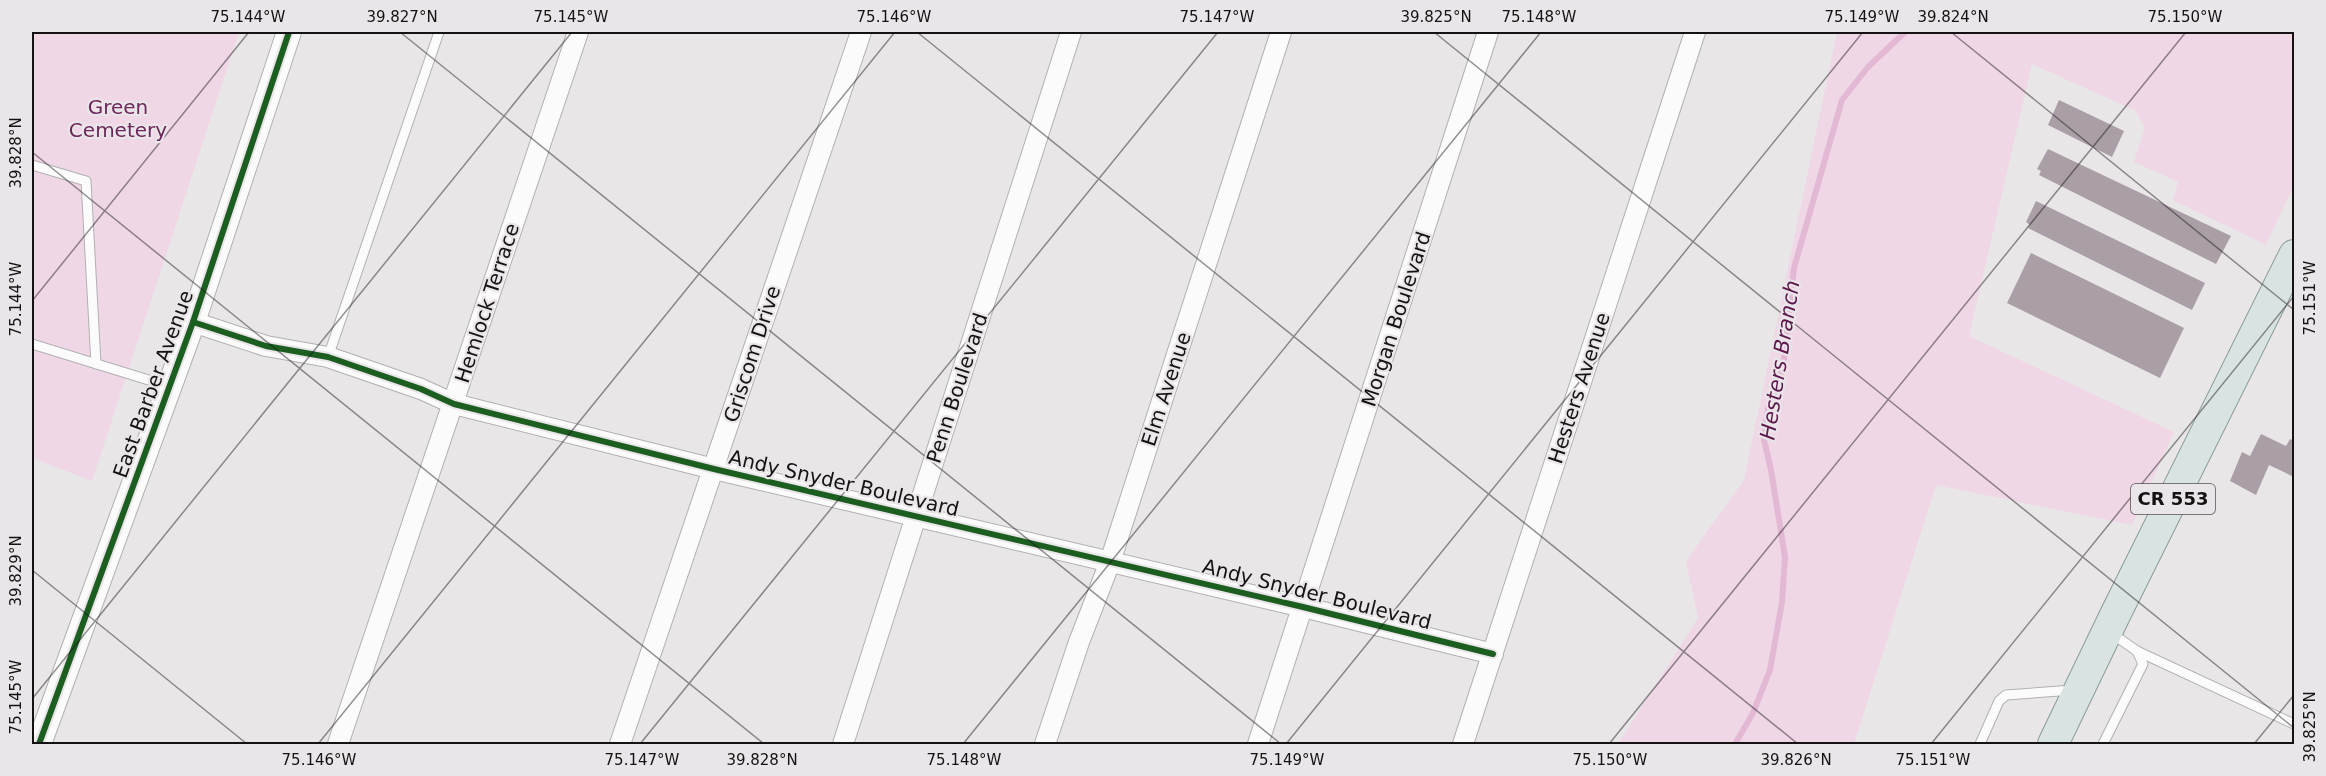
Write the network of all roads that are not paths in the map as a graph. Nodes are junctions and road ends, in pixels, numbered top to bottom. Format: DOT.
graph roads {
  1 [pos="289,32"];
  2 [pos="439,32"];
  3 [pos="578,32"];
  4 [pos="861,32"];
  5 [pos="1071,32"];
  6 [pos="1281,32"];
  7 [pos="1488,32"];
  8 [pos="1695,32"];
  9 [pos="32,165"];
  10 [pos="2293,261"];
  11 [pos="193,322"];
  12 [pos="32,344"];
  13 [pos="328,357"];
  14 [pos="96,364"];
  15 [pos="170,387"];
  16 [pos="454,404"];
  17 [pos="714,469"];
  18 [pos="917,517"];
  19 [pos="1110,562"];
  20 [pos="1303,607"];
  21 [pos="2108,630"];
  22 [pos="2137,651"];
  23 [pos="1493,654"];
  24 [pos="2079,690"];
  25 [pos="2295,724"];
  26 [pos="39,744"];
  27 [pos="338,744"];
  28 [pos="620,744"];
  29 [pos="843,744"];
  30 [pos="1045,744"];
  31 [pos="1258,744"];
  32 [pos="1462,744"];
  33 [pos="1980,744"];
  34 [pos="2053,744"];
  35 [pos="2103,744"];
  1 -- 11 [label="street, East Barber Avenue"];
  2 -- 13 [label="lane"];
  3 -- 16 [label="street, Hemlock Terrace"];
  4 -- 17 [label="street, Griscom Drive"];
  5 -- 18 [label="street, Penn Boulevard"];
  6 -- 19 [label="street, Elm Avenue"];
  7 -- 20 [label="street, Morgan Boulevard"];
  8 -- 23 [label="street, Hesters Avenue"];
  9 -- 14 [label="lane"];
  10 -- 21 [label="main road, CR 553"];
  11 -- 13 [label="street, Andy Snyder Boulevard"];
  11 -- 15 [label="street, East Barber Avenue"];
  12 -- 14 [label="lane"];
  13 -- 16 [label="street, Andy Snyder Boulevard"];
  14 -- 15 [label="lane"];
  15 -- 26 [label="street, East Barber Avenue"];
  16 -- 17 [label="street, Andy Snyder Boulevard"];
  16 -- 27 [label="street, Hemlock Terrace"];
  17 -- 18 [label="street, Andy Snyder Boulevard"];
  17 -- 28 [label="street, Griscom Drive"];
  18 -- 19 [label="street, Andy Snyder Boulevard"];
  18 -- 29 [label="street, Penn Boulevard"];
  19 -- 20 [label="street, Andy Snyder Boulevard"];
  19 -- 30 [label="street, Elm Avenue"];
  20 -- 23 [label="street, Andy Snyder Boulevard"];
  20 -- 31 [label="street, Morgan Boulevard"];
  21 -- 22 [label="lane"];
  21 -- 24 [label="main road, CR 553"];
  22 -- 25 [label="lane"];
  22 -- 35 [label="lane"];
  23 -- 32 [label="street, Hesters Avenue"];
  24 -- 33 [label="lane"];
  24 -- 34 [label="main road, CR 553"];
}
